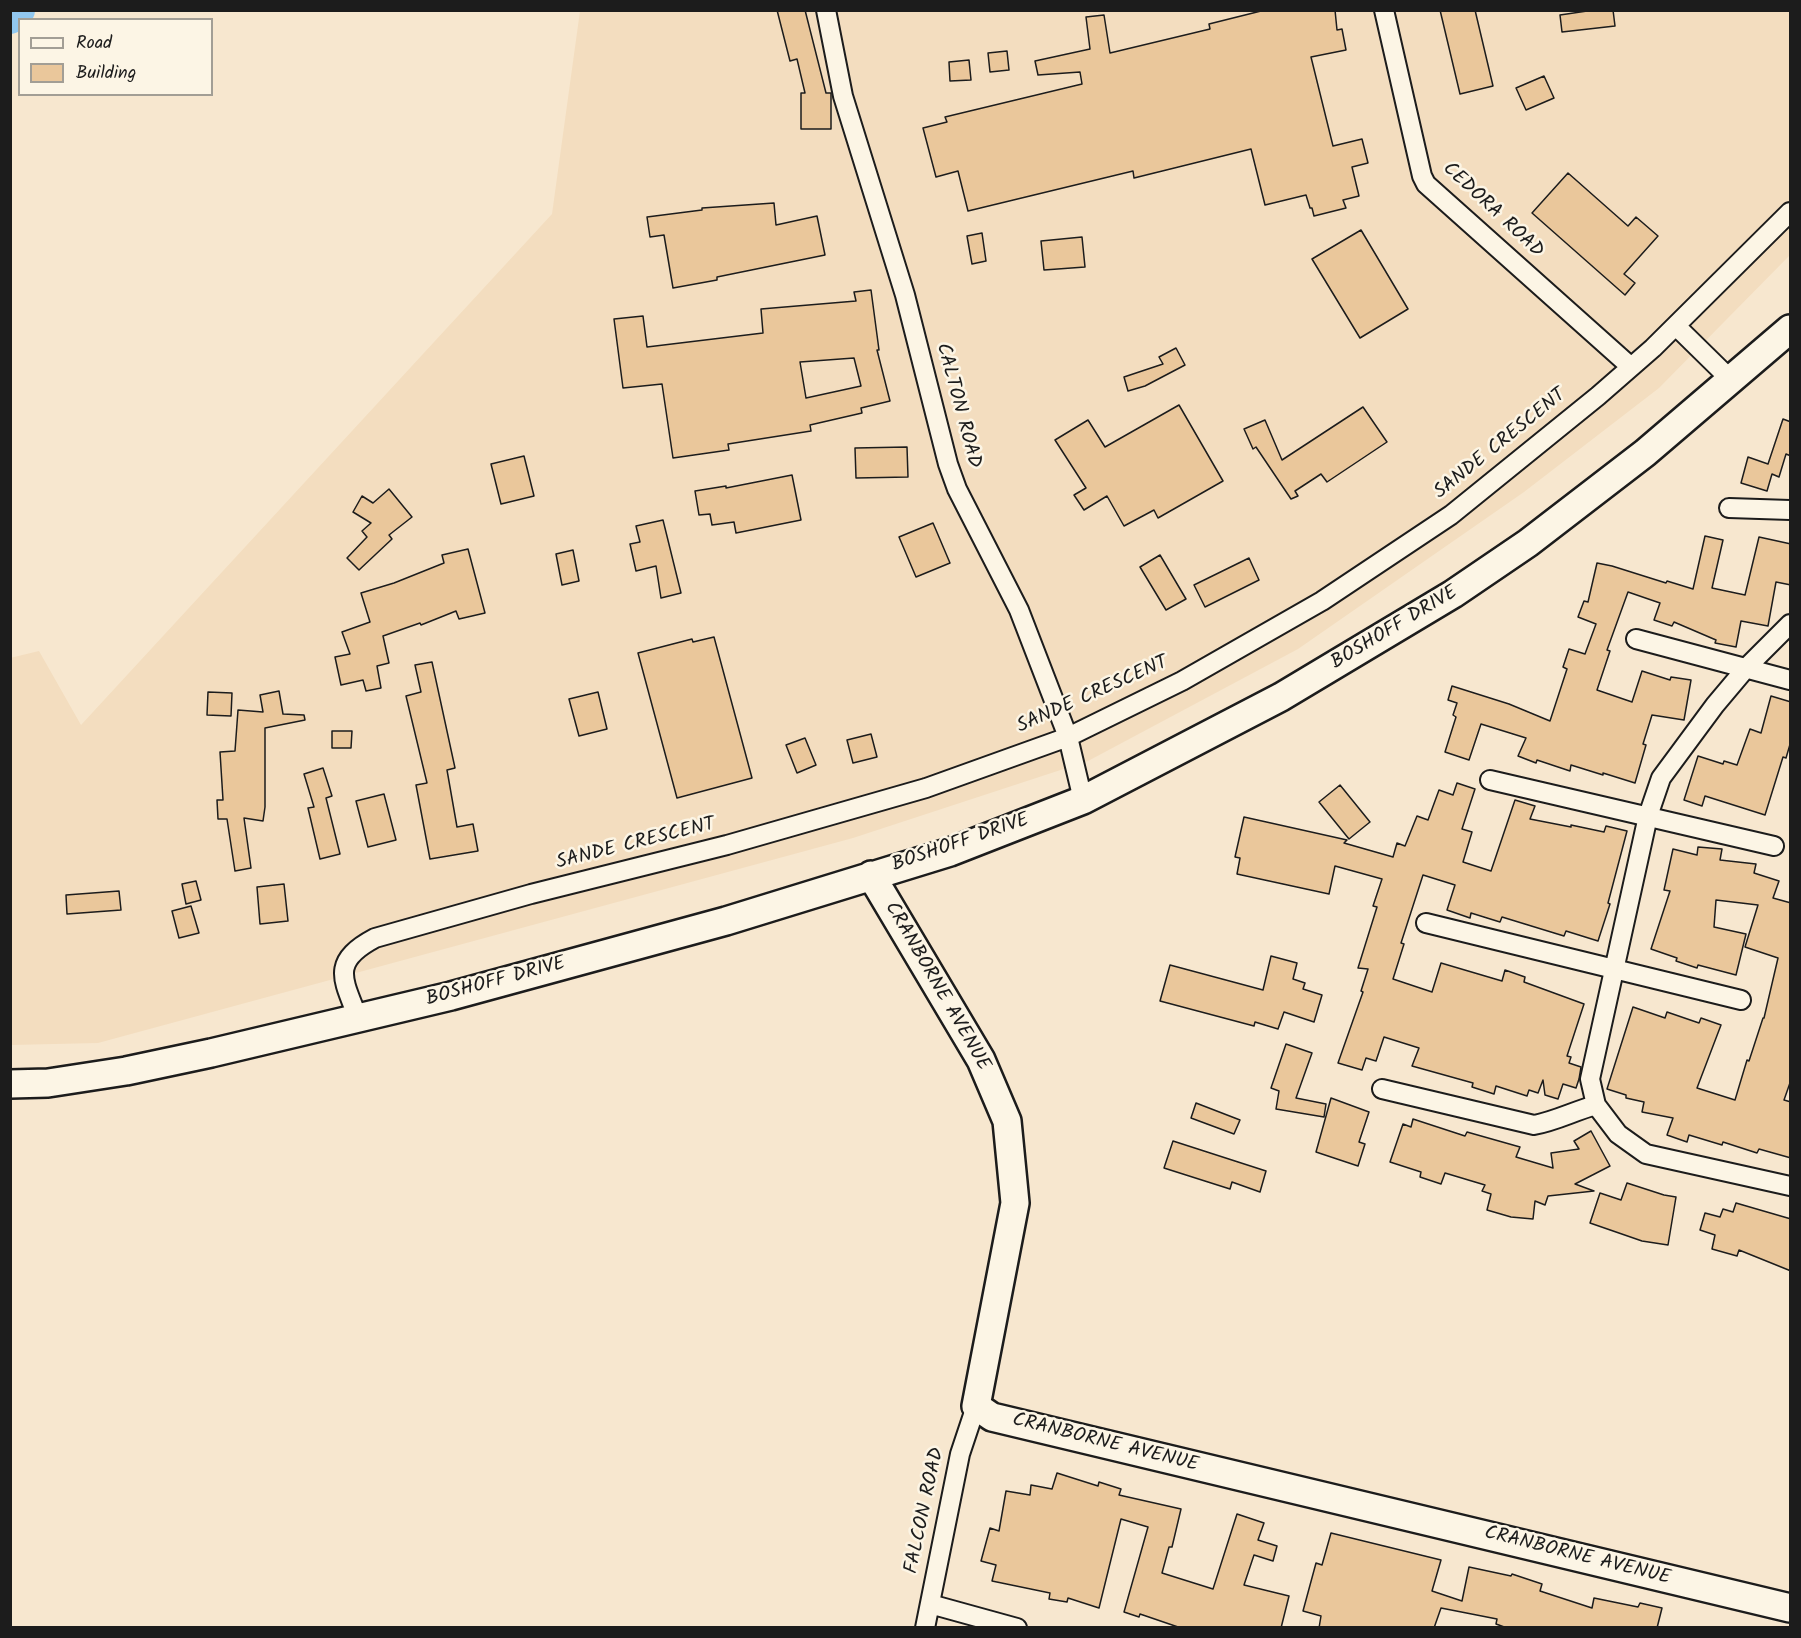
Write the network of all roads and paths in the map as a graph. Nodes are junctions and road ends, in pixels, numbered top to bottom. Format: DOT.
graph roads {
  1 [pos="826,10"];
  2 [pos="1384,10"];
  3 [pos="1791,212"];
  4 [pos="1676,327"];
  5 [pos="1791,329"];
  6 [pos="1631,367"];
  7 [pos="1731,380"];
  8 [pos="1729,508"];
  9 [pos="1791,510"];
  10 [pos="1791,624"];
  11 [pos="1636,639"];
  12 [pos="1747,667"];
  13 [pos="1791,680"];
  14 [pos="1068,737"];
  15 [pos="1490,780"];
  16 [pos="1083,800"];
  17 [pos="1648,816"];
  18 [pos="1774,846"];
  19 [pos="870,875"];
  20 [pos="1425,923"];
  21 [pos="1614,970"];
  22 [pos="1741,1000"];
  23 [pos="358,1018"];
  24 [pos="10,1084"];
  25 [pos="1383,1089"];
  26 [pos="1596,1105"];
  27 [pos="1791,1186"];
  28 [pos="976,1406"];
  29 [pos="930,1604"];
  30 [pos="1791,1608"];
  31 [pos="925,1628"];
  32 [pos="1017,1628"];
  1 -- 14 [label="street, CALTON ROAD"];
  2 -- 6 [label="street, CEDORA ROAD"];
  3 -- 4 [label="street, SANDE CRESCENT"];
  4 -- 6 [label="street, SANDE CRESCENT"];
  4 -- 7 [label="street"];
  5 -- 7 [label="main road, BOSHOFF DRIVE"];
  6 -- 14 [label="street, SANDE CRESCENT"];
  7 -- 16 [label="main road, BOSHOFF DRIVE"];
  8 -- 9 [label="street"];
  10 -- 12 [label="street"];
  11 -- 12 [label="street"];
  12 -- 13 [label="street"];
  12 -- 17 [label="street"];
  14 -- 16 [label="street, CALTON ROAD"];
  14 -- 23 [label="street, SANDE CRESCENT"];
  15 -- 17 [label="street"];
  16 -- 19 [label="main road, BOSHOFF DRIVE"];
  17 -- 18 [label="street"];
  17 -- 21 [label="street"];
  19 -- 23 [label="main road, BOSHOFF DRIVE"];
  19 -- 28 [label="main road, CRANBORNE AVENUE"];
  20 -- 21 [label="street"];
  21 -- 22 [label="street"];
  21 -- 26 [label="street"];
  23 -- 24 [label="main road, BOSHOFF DRIVE"];
  25 -- 26 [label="street"];
  26 -- 27 [label="street"];
  28 -- 29 [label="street, FALCON ROAD"];
  28 -- 30 [label="main road, CRANBORNE AVENUE"];
  29 -- 31 [label="street, FALCON ROAD"];
  29 -- 32 [label="street"];
}
